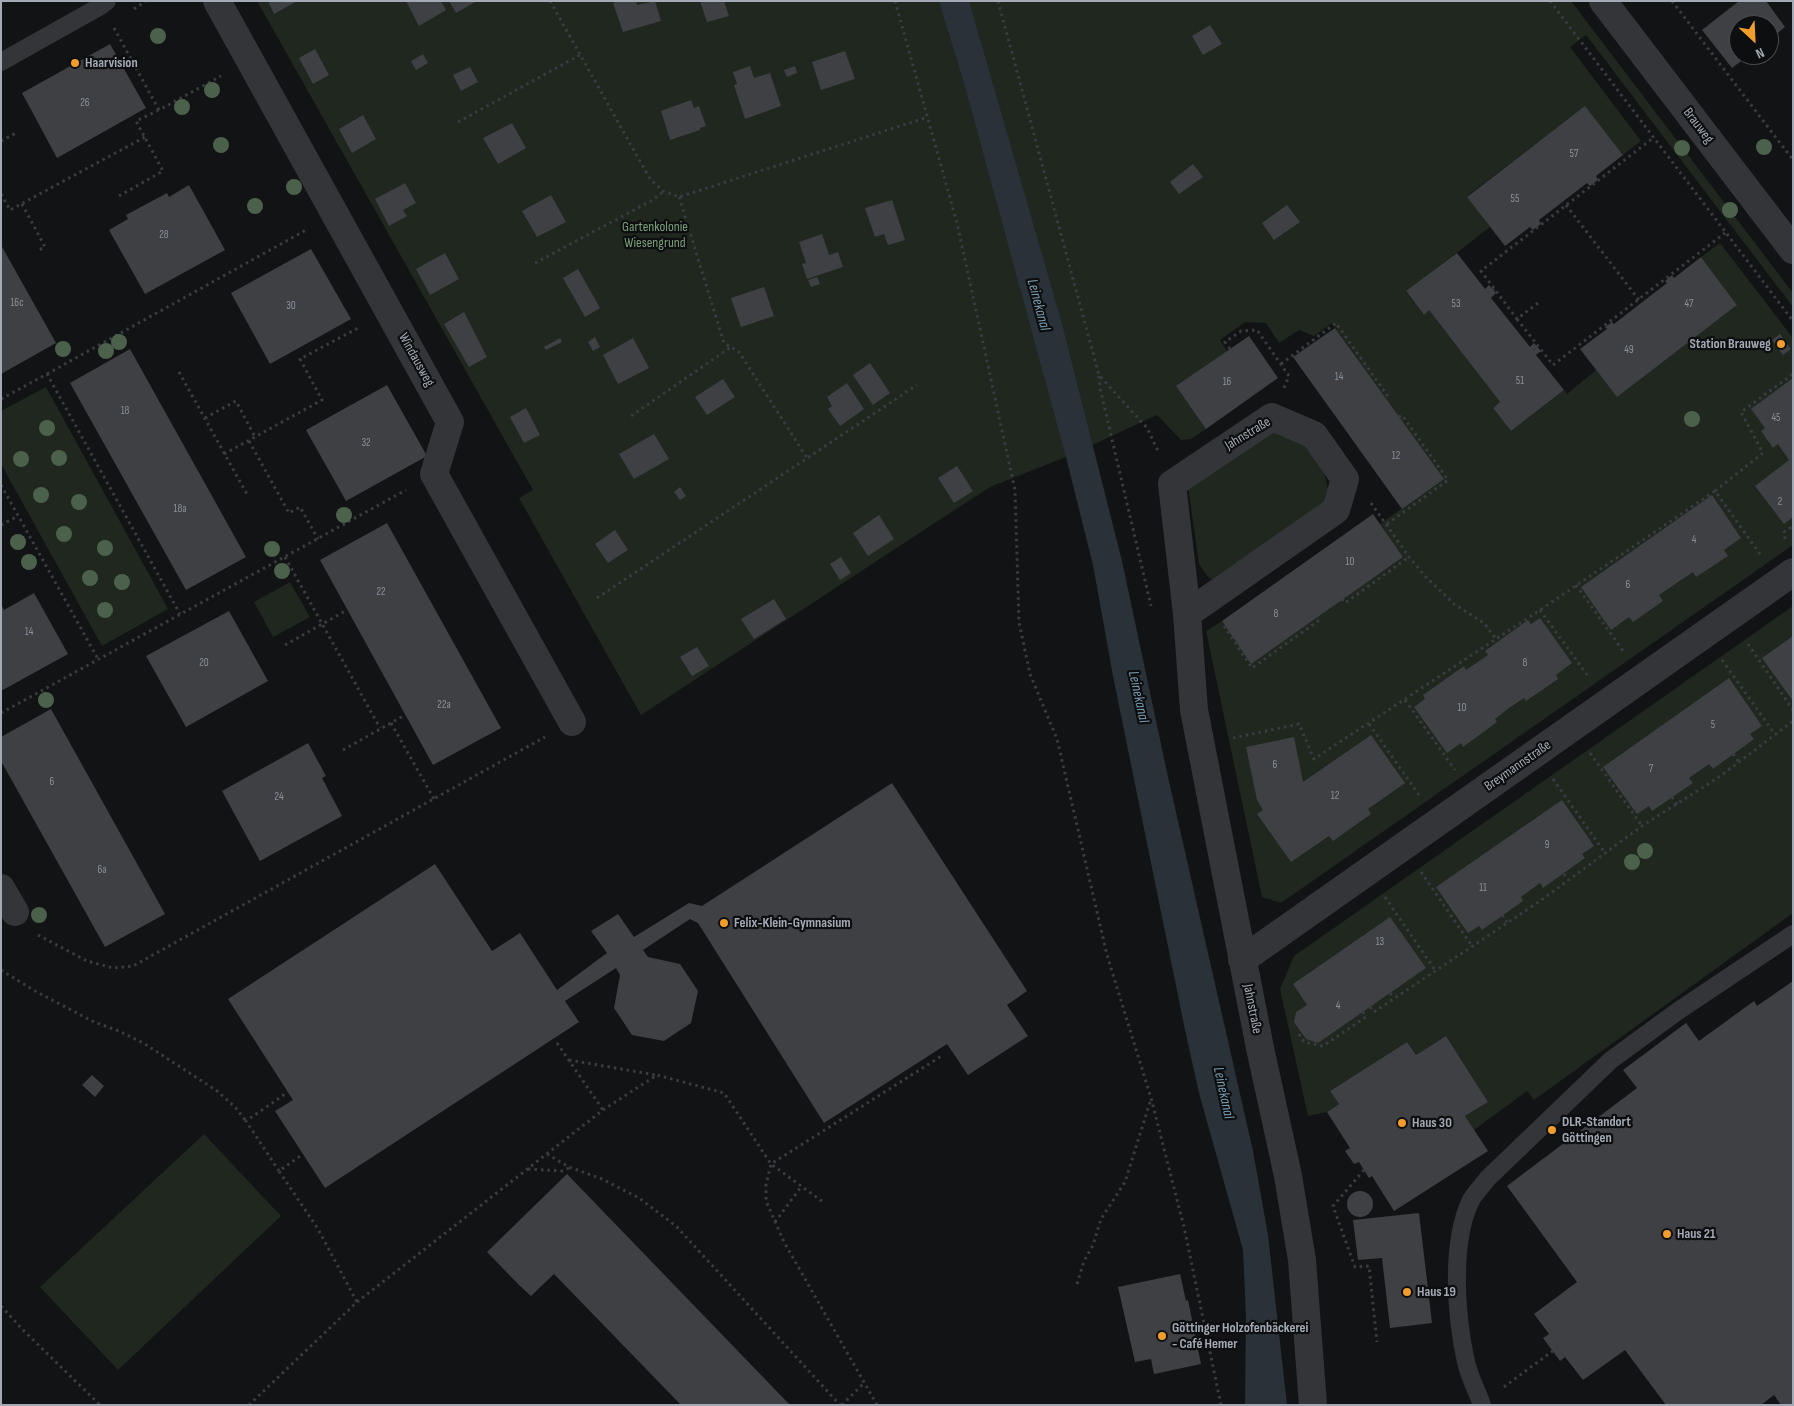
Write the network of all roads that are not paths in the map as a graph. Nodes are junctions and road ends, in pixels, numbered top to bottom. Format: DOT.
graph roads {
  1 [pos="107,1"];
  2 [pos="217,1"];
  3 [pos="1603,1"];
  4 [pos="1,62"];
  5 [pos="1793,250"];
  6 [pos="1786,577"];
  7 [pos="1197,608"];
  8 [pos="572,722"];
  9 [pos="1,888"];
  10 [pos="15,912"];
  11 [pos="1793,934"];
  12 [pos="1242,960"];
  13 [pos="1482,1404"];
  14 [pos="1313,1405"];
  1 -- 4 [label="lane"];
  2 -- 8 [label="street, Windausweg"];
  3 -- 5 [label="street, Brauweg"];
  6 -- 12 [label="street, Breymannstraße"];
  7 -- 7 [label="street, Jahnstraße"];
  7 -- 12 [label="street, Jahnstraße"];
  9 -- 10 [label="street"];
  11 -- 13 [label="lane"];
  12 -- 14 [label="street, Jahnstraße"];
}
